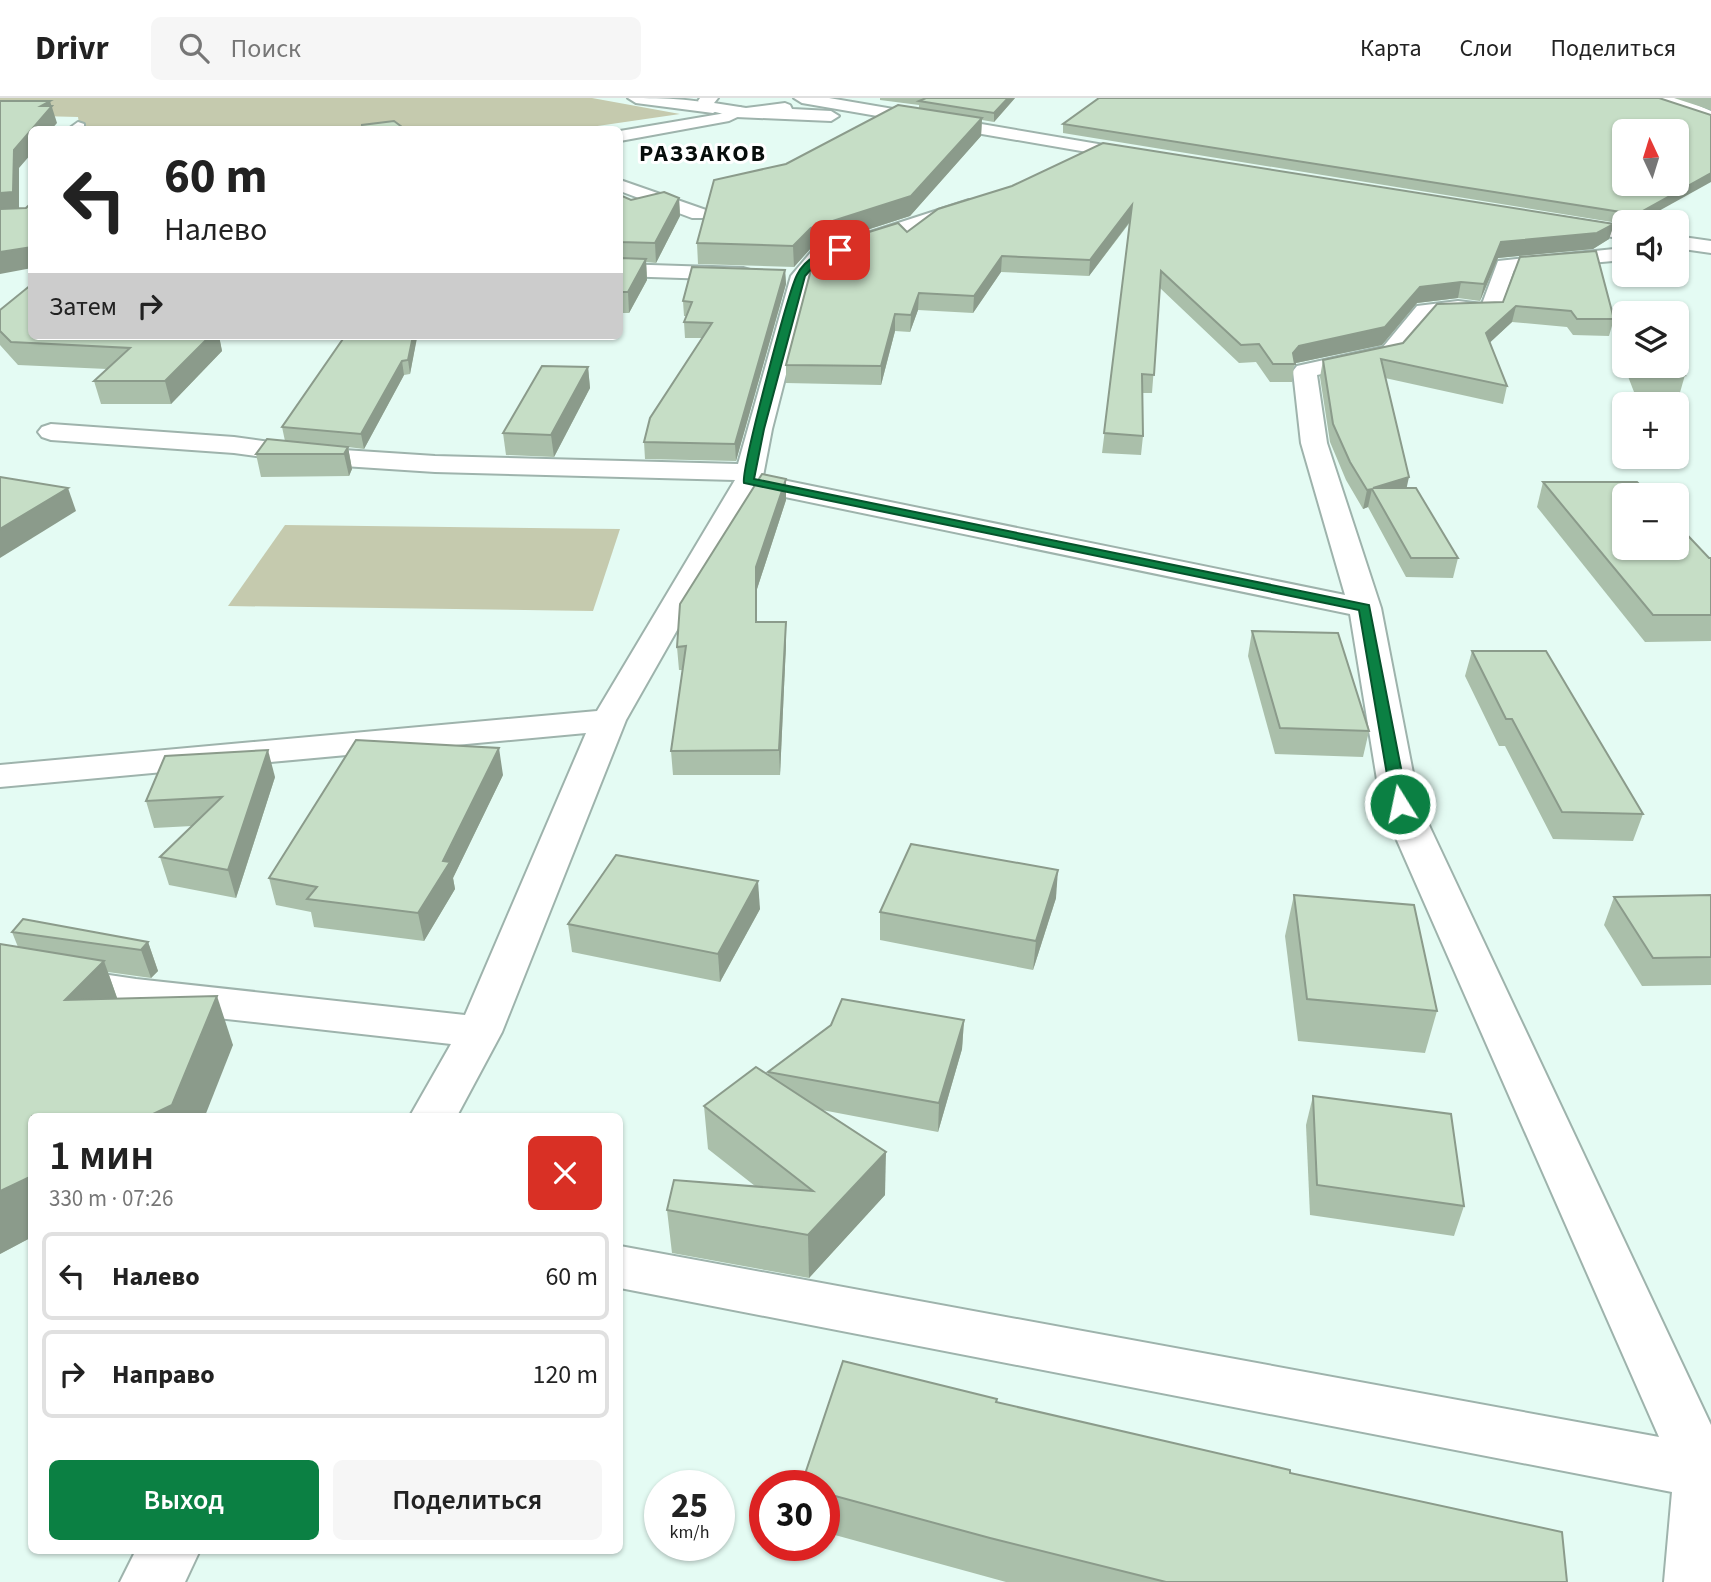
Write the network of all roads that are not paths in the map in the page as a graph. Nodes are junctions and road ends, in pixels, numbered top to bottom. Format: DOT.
graph roads {
  1 [pos="636,98"];
  2 [pos="791,98"];
  3 [pos="802,98"];
  4 [pos="1651,98"];
  5 [pos="1668,98"];
  6 [pos="707,101"];
  7 [pos="740,112"];
  8 [pos="761,112"];
  9 [pos="1711,118"];
  10 [pos="941,123"];
  11 [pos="623,135"];
  12 [pos="1099,149"];
  13 [pos="1168,160"];
  14 [pos="1052,172"];
  15 [pos="623,186"];
  16 [pos="992,198"];
  17 [pos="699,214"];
  18 [pos="1541,220"];
  19 [pos="1612,231"];
  20 [pos="1689,244"];
  21 [pos="1711,247"];
  22 [pos="1612,255"];
  23 [pos="623,270"];
  24 [pos="778,275"];
  25 [pos="51,432"];
  26 [pos="749,476"];
  27 [pos="1365,608"];
  28 [pos="609,720"];
  29 [pos="0,776"];
  30 [pos="0,973"];
  31 [pos="480,1032"];
  32 [pos="436,1113"];
  33 [pos="623,1268"];
  34 [pos="1711,1417"];
  35 [pos="1707,1472"];
  36 [pos="168,1554"];
  37 [pos="151,1582"];
  38 [pos="1695,1582"];
  1 -- 6 [label="street"];
  2 -- 8 [label="street"];
  3 -- 10 [label="street"];
  4 -- 9 [label="street"];
  5 -- 9 [label="street"];
  6 -- 7 [label="street"];
  7 -- 8 [label="street"];
  7 -- 11 [label="street"];
  8 -- 10 [label="street"];
  10 -- 12 [label="street"];
  12 -- 13 [label="street"];
  12 -- 14 [label="street"];
  15 -- 17 [label="street"];
  16 -- 24 [label="street"];
  18 -- 19 [label="street"];
  20 -- 21 [label="street"];
  22 -- 27 [label="street"];
  23 -- 24 [label="street"];
  24 -- 26 [label="street"];
  25 -- 26 [label="street"];
  26 -- 27 [label="street"];
  26 -- 28 [label="street"];
  27 -- 35 [label="street"];
  28 -- 29 [label="street"];
  28 -- 31 [label="street"];
  30 -- 31 [label="street"];
  31 -- 32 [label="street"];
  33 -- 35 [label="street"];
  34 -- 35 [label="street"];
  35 -- 38 [label="street"];
  36 -- 37 [label="street"];
}
